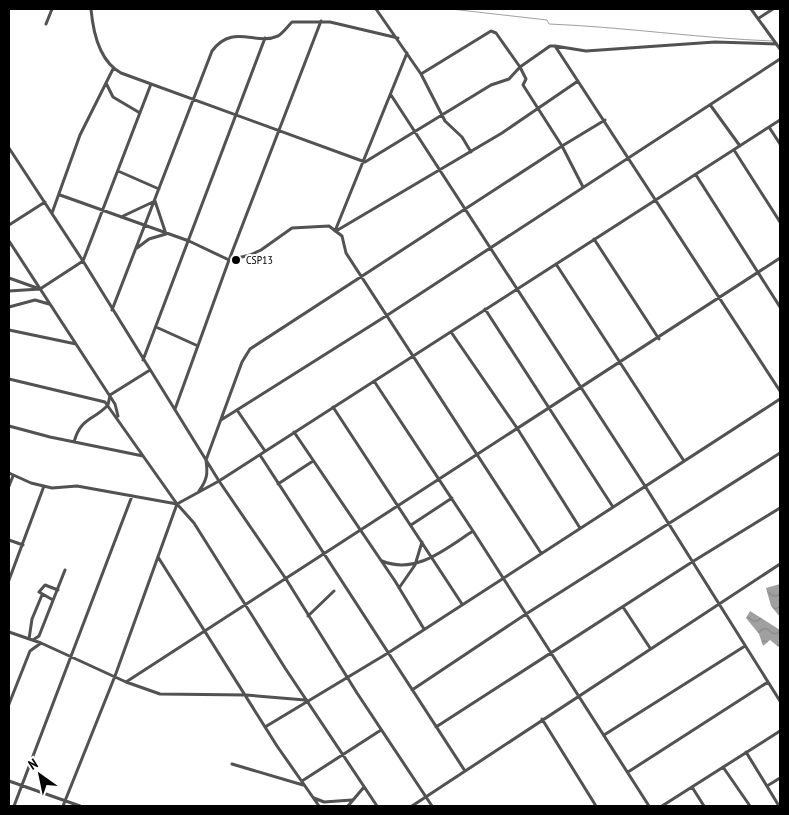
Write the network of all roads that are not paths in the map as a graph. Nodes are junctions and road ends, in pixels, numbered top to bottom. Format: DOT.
graph roads {
  1 [pos="52,9"];
  2 [pos="91,9"];
  3 [pos="376,9"];
  4 [pos="751,9"];
  5 [pos="773,9"];
  6 [pos="759,18"];
  7 [pos="321,22"];
  8 [pos="46,24"];
  9 [pos="265,38"];
  10 [pos="398,38"];
  11 [pos="776,44"];
  12 [pos="555,46"];
  13 [pos="780,49"];
  14 [pos="407,53"];
  15 [pos="780,59"];
  16 [pos="520,67"];
  17 [pos="113,69"];
  18 [pos="421,74"];
  19 [pos="578,81"];
  20 [pos="105,83"];
  21 [pos="151,84"];
  22 [pos="391,95"];
  23 [pos="193,99"];
  24 [pos="711,106"];
  25 [pos="538,108"];
  26 [pos="140,113"];
  27 [pos="238,115"];
  28 [pos="441,115"];
  29 [pos="605,120"];
  30 [pos="780,120"];
  31 [pos="769,127"];
  32 [pos="279,130"];
  33 [pos="414,132"];
  34 [pos="780,144"];
  35 [pos="562,146"];
  36 [pos="740,146"];
  37 [pos="9,148"];
  38 [pos="734,150"];
  39 [pos="470,152"];
  40 [pos="629,158"];
  41 [pos="365,162"];
  42 [pos="118,171"];
  43 [pos="440,172"];
  44 [pos="696,174"];
  45 [pos="583,187"];
  46 [pos="159,189"];
  47 [pos="60,195"];
  48 [pos="657,199"];
  49 [pos="155,201"];
  50 [pos="45,202"];
  51 [pos="465,209"];
  52 [pos="102,211"];
  53 [pos="52,213"];
  54 [pos="121,218"];
  55 [pos="780,222"];
  56 [pos="9,225"];
  57 [pos="145,226"];
  58 [pos="335,232"];
  59 [pos="166,234"];
  60 [pos="594,238"];
  61 [pos="9,241"];
  62 [pos="189,241"];
  63 [pos="491,247"];
  64 [pos="136,249"];
  65 [pos="780,258"];
  66 [pos="229,260"];
  67 [pos="83,261"];
  68 [pos="556,264"];
  69 [pos="759,272"];
  70 [pos="9,278"];
  71 [pos="362,278"];
  72 [pos="517,288"];
  73 [pos="40,289"];
  74 [pos="9,291"];
  75 [pos="720,298"];
  76 [pos="50,304"];
  77 [pos="9,307"];
  78 [pos="780,307"];
  79 [pos="485,309"];
  80 [pos="112,310"];
  81 [pos="386,316"];
  82 [pos="156,327"];
  83 [pos="9,330"];
  84 [pos="450,332"];
  85 [pos="659,339"];
  86 [pos="76,344"];
  87 [pos="198,346"];
  88 [pos="413,356"];
  89 [pos="144,360"];
  90 [pos="619,364"];
  91 [pos="150,370"];
  92 [pos="9,379"];
  93 [pos="374,381"];
  94 [pos="580,389"];
  95 [pos="780,391"];
  96 [pos="110,395"];
  97 [pos="780,399"];
  98 [pos="108,405"];
  99 [pos="332,407"];
  100 [pos="175,408"];
  101 [pos="549,409"];
  102 [pos="237,410"];
  103 [pos="118,416"];
  104 [pos="221,420"];
  105 [pos="9,426"];
  106 [pos="517,428"];
  107 [pos="294,432"];
  108 [pos="74,442"];
  109 [pos="265,451"];
  110 [pos="780,453"];
  111 [pos="477,454"];
  112 [pos="260,455"];
  113 [pos="144,456"];
  114 [pos="206,460"];
  115 [pos="313,461"];
  116 [pos="684,461"];
  117 [pos="9,474"];
  118 [pos="13,476"];
  119 [pos="439,479"];
  120 [pos="219,481"];
  121 [pos="278,484"];
  122 [pos="9,486"];
  123 [pos="44,486"];
  124 [pos="645,486"];
  125 [pos="197,493"];
  126 [pos="132,496"];
  127 [pos="452,498"];
  128 [pos="177,504"];
  129 [pos="398,505"];
  130 [pos="613,507"];
  131 [pos="780,508"];
  132 [pos="669,524"];
  133 [pos="411,525"];
  134 [pos="580,528"];
  135 [pos="360,531"];
  136 [pos="473,531"];
  137 [pos="9,540"];
  138 [pos="422,541"];
  139 [pos="23,545"];
  140 [pos="541,553"];
  141 [pos="323,554"];
  142 [pos="158,557"];
  143 [pos="433,557"];
  144 [pos="381,561"];
  145 [pos="692,562"];
  146 [pos="415,564"];
  147 [pos="780,564"];
  148 [pos="65,570"];
  149 [pos="503,577"];
  150 [pos="286,579"];
  151 [pos="9,580"];
  152 [pos="399,588"];
  153 [pos="58,590"];
  154 [pos="334,591"];
  155 [pos="42,596"];
  156 [pos="54,600"];
  157 [pos="718,603"];
  158 [pos="246,604"];
  159 [pos="462,604"];
  160 [pos="623,607"];
  161 [pos="526,614"];
  162 [pos="308,616"];
  163 [pos="424,629"];
  164 [pos="204,630"];
  165 [pos="9,632"];
  166 [pos="31,639"];
  167 [pos="41,643"];
  168 [pos="745,646"];
  169 [pos="650,648"];
  170 [pos="388,652"];
  171 [pos="552,654"];
  172 [pos="71,656"];
  173 [pos="115,676"];
  174 [pos="347,677"];
  175 [pos="126,682"];
  176 [pos="768,682"];
  177 [pos="9,686"];
  178 [pos="15,688"];
  179 [pos="412,690"];
  180 [pos="246,695"];
  181 [pos="579,695"];
  182 [pos="306,700"];
  183 [pos="780,701"];
  184 [pos="9,704"];
  185 [pos="542,719"];
  186 [pos="265,727"];
  187 [pos="436,728"];
  188 [pos="381,730"];
  189 [pos="780,731"];
  190 [pos="604,735"];
  191 [pos="746,752"];
  192 [pos="342,755"];
  193 [pos="232,764"];
  194 [pos="723,767"];
  195 [pos="465,771"];
  196 [pos="628,772"];
  197 [pos="780,778"];
  198 [pos="9,781"];
  199 [pos="302,781"];
  200 [pos="22,786"];
  201 [pos="304,786"];
  202 [pos="767,786"];
  203 [pos="364,787"];
  204 [pos="692,787"];
  205 [pos="426,797"];
  206 [pos="313,798"];
  207 [pos="352,800"];
  208 [pos="65,801"];
  209 [pos="14,806"];
  210 [pos="63,806"];
  211 [pos="80,806"];
  212 [pos="319,806"];
  213 [pos="348,806"];
  214 [pos="377,806"];
  215 [pos="412,806"];
  216 [pos="432,806"];
  217 [pos="596,806"];
  218 [pos="649,806"];
  219 [pos="662,806"];
  220 [pos="704,806"];
  221 [pos="750,806"];
  222 [pos="779,806"];
  1 -- 8 [label="street"];
  2 -- 17 [label="street"];
  3 -- 10 [label="street"];
  4 -- 6 [label="street"];
  5 -- 6 [label="street"];
  6 -- 11 [label="street"];
  7 -- 9 [label="street"];
  7 -- 10 [label="street"];
  7 -- 32 [label="street"];
  9 -- 23 [label="street"];
  9 -- 27 [label="street"];
  10 -- 14 [label="street"];
  11 -- 12 [label="street"];
  11 -- 13 [label="street"];
  12 -- 16 [label="street"];
  12 -- 19 [label="street"];
  14 -- 18 [label="street"];
  14 -- 22 [label="street"];
  15 -- 24 [label="street"];
  16 -- 18 [label="street"];
  16 -- 25 [label="street"];
  16 -- 28 [label="street"];
  17 -- 20 [label="street"];
  17 -- 21 [label="street"];
  18 -- 28 [label="street"];
  19 -- 25 [label="street"];
  19 -- 29 [label="street"];
  20 -- 26 [label="street"];
  20 -- 47 [label="street"];
  21 -- 23 [label="street"];
  21 -- 26 [label="street"];
  22 -- 33 [label="street"];
  22 -- 41 [label="street"];
  23 -- 27 [label="street"];
  23 -- 46 [label="street"];
  24 -- 36 [label="street"];
  24 -- 40 [label="street"];
  25 -- 35 [label="street"];
  25 -- 39 [label="street"];
  26 -- 42 [label="street"];
  27 -- 32 [label="street"];
  27 -- 62 [label="street"];
  28 -- 33 [label="street"];
  28 -- 39 [label="street"];
  29 -- 35 [label="street"];
  29 -- 40 [label="street"];
  30 -- 31 [label="street"];
  31 -- 34 [label="street"];
  31 -- 36 [label="street"];
  32 -- 41 [label="street"];
  32 -- 66 [label="street"];
  33 -- 41 [label="street"];
  33 -- 43 [label="street"];
  35 -- 45 [label="street"];
  35 -- 51 [label="street"];
  36 -- 38 [label="street"];
  37 -- 50 [label="street"];
  38 -- 44 [label="street"];
  38 -- 55 [label="street"];
  39 -- 43 [label="street"];
  40 -- 45 [label="street"];
  40 -- 48 [label="street"];
  41 -- 58 [label="street"];
  42 -- 46 [label="street"];
  42 -- 52 [label="street"];
  43 -- 51 [label="street"];
  43 -- 58 [label="street"];
  44 -- 48 [label="street"];
  44 -- 69 [label="street"];
  45 -- 63 [label="street"];
  46 -- 49 [label="street"];
  47 -- 52 [label="street"];
  47 -- 53 [label="street"];
  48 -- 60 [label="street"];
  48 -- 75 [label="street"];
  49 -- 54 [label="street"];
  49 -- 57 [label="street"];
  49 -- 59 [label="street"];
  50 -- 53 [label="street"];
  50 -- 56 [label="street"];
  51 -- 63 [label="street"];
  51 -- 71 [label="street"];
  52 -- 54 [label="street"];
  52 -- 67 [label="street"];
  53 -- 67 [label="street"];
  54 -- 57 [label="street"];
  57 -- 59 [label="street"];
  57 -- 64 [label="street"];
  58 -- 66 [label="street"];
  58 -- 71 [label="street"];
  59 -- 62 [label="street"];
  59 -- 64 [label="street"];
  60 -- 68 [label="street"];
  60 -- 85 [label="street"];
  61 -- 73 [label="street"];
  62 -- 66 [label="street"];
  62 -- 82 [label="street"];
  63 -- 72 [label="street"];
  63 -- 81 [label="street"];
  64 -- 80 [label="street"];
  65 -- 69 [label="street"];
  66 -- 87 [label="street"];
  67 -- 73 [label="street"];
  67 -- 80 [label="street"];
  68 -- 72 [label="street"];
  68 -- 90 [label="street"];
  69 -- 75 [label="street"];
  69 -- 78 [label="street"];
  70 -- 73 [label="street"];
  71 -- 81 [label="street"];
  71 -- 104 [label="street"];
  72 -- 79 [label="street"];
  72 -- 94 [label="street"];
  73 -- 74 [label="street"];
  73 -- 76 [label="street"];
  75 -- 85 [label="street"];
  75 -- 95 [label="street"];
  76 -- 77 [label="street"];
  76 -- 86 [label="street"];
  79 -- 84 [label="street"];
  79 -- 101 [label="street"];
  80 -- 89 [label="street"];
  81 -- 88 [label="street"];
  81 -- 102 [label="street"];
  82 -- 87 [label="street"];
  82 -- 89 [label="street"];
  83 -- 86 [label="street"];
  84 -- 88 [label="street"];
  84 -- 106 [label="street"];
  85 -- 90 [label="street"];
  86 -- 96 [label="street"];
  87 -- 100 [label="street"];
  88 -- 93 [label="street"];
  88 -- 111 [label="street"];
  89 -- 91 [label="street"];
  90 -- 94 [label="street"];
  90 -- 116 [label="street"];
  91 -- 96 [label="street"];
  91 -- 100 [label="street"];
  92 -- 98 [label="street"];
  93 -- 99 [label="street"];
  93 -- 119 [label="street"];
  94 -- 101 [label="street"];
  94 -- 124 [label="street"];
  96 -- 98 [label="street"];
  96 -- 103 [label="street"];
  97 -- 116 [label="street"];
  98 -- 103 [label="street"];
  98 -- 108 [label="street"];
  99 -- 107 [label="street"];
  99 -- 129 [label="street"];
  100 -- 114 [label="street"];
  101 -- 106 [label="street"];
  101 -- 130 [label="street"];
  102 -- 104 [label="street"];
  102 -- 109 [label="street"];
  103 -- 113 [label="street"];
  104 -- 114 [label="street"];
  105 -- 108 [label="street"];
  106 -- 111 [label="street"];
  106 -- 134 [label="street"];
  107 -- 109 [label="street"];
  107 -- 115 [label="street"];
  108 -- 113 [label="street"];
  109 -- 112 [label="street"];
  110 -- 132 [label="street"];
  111 -- 119 [label="street"];
  111 -- 140 [label="street"];
  112 -- 120 [label="street"];
  112 -- 121 [label="street"];
  113 -- 128 [label="street"];
  114 -- 120 [label="street"];
  114 -- 125 [label="street"];
  115 -- 121 [label="street"];
  115 -- 135 [label="street"];
  116 -- 124 [label="street"];
  117 -- 118 [label="street"];
  118 -- 122 [label="street"];
  118 -- 123 [label="street"];
  119 -- 127 [label="street"];
  119 -- 129 [label="street"];
  120 -- 125 [label="street"];
  120 -- 150 [label="street"];
  121 -- 141 [label="street"];
  123 -- 126 [label="street"];
  123 -- 139 [label="street"];
  124 -- 130 [label="street"];
  124 -- 132 [label="street"];
  125 -- 128 [label="street"];
  126 -- 128 [label="street"];
  126 -- 172 [label="street"];
  127 -- 133 [label="street"];
  127 -- 136 [label="street"];
  128 -- 142 [label="street"];
  128 -- 158 [label="street"];
  129 -- 133 [label="street"];
  129 -- 135 [label="street"];
  130 -- 134 [label="street"];
  131 -- 145 [label="street"];
  132 -- 145 [label="street"];
  132 -- 161 [label="street"];
  133 -- 138 [label="street"];
  134 -- 140 [label="street"];
  135 -- 141 [label="street"];
  135 -- 144 [label="street"];
  136 -- 143 [label="street"];
  136 -- 149 [label="street"];
  137 -- 139 [label="street"];
  138 -- 143 [label="street"];
  138 -- 146 [label="street"];
  139 -- 151 [label="street"];
  140 -- 149 [label="street"];
  141 -- 150 [label="street"];
  141 -- 170 [label="street"];
  142 -- 164 [label="street"];
  142 -- 173 [label="street"];
  143 -- 146 [label="street"];
  143 -- 159 [label="street"];
  144 -- 146 [label="street"];
  144 -- 152 [label="street"];
  145 -- 157 [label="street"];
  145 -- 160 [label="street"];
  146 -- 152 [label="street"];
  147 -- 157 [label="street"];
  148 -- 153 [label="street"];
  149 -- 159 [label="street"];
  149 -- 161 [label="street"];
  150 -- 158 [label="street"];
  150 -- 162 [label="street"];
  152 -- 163 [label="street"];
  153 -- 155 [label="street"];
  153 -- 156 [label="street"];
  154 -- 162 [label="street"];
  155 -- 156 [label="street"];
  155 -- 166 [label="street"];
  156 -- 166 [label="street"];
  157 -- 168 [label="street"];
  157 -- 169 [label="street"];
  158 -- 164 [label="street"];
  158 -- 182 [label="street"];
  159 -- 163 [label="street"];
  160 -- 169 [label="street"];
  160 -- 171 [label="street"];
  161 -- 171 [label="street"];
  161 -- 179 [label="street"];
  162 -- 174 [label="street"];
  163 -- 170 [label="street"];
  164 -- 175 [label="street"];
  164 -- 180 [label="street"];
  165 -- 166 [label="street"];
  166 -- 167 [label="street"];
  167 -- 172 [label="street"];
  167 -- 178 [label="street"];
  168 -- 176 [label="street"];
  168 -- 190 [label="street"];
  169 -- 181 [label="street"];
  170 -- 174 [label="street"];
  170 -- 179 [label="street"];
  171 -- 181 [label="street"];
  171 -- 187 [label="street"];
  172 -- 173 [label="street"];
  172 -- 200 [label="street"];
  173 -- 175 [label="street"];
  173 -- 208 [label="street"];
  174 -- 182 [label="street"];
  174 -- 188 [label="street"];
  175 -- 180 [label="street"];
  176 -- 183 [label="street"];
  176 -- 196 [label="street"];
  177 -- 178 [label="street"];
  178 -- 184 [label="street"];
  179 -- 187 [label="street"];
  180 -- 182 [label="street"];
  180 -- 186 [label="street"];
  181 -- 185 [label="street"];
  181 -- 190 [label="street"];
  182 -- 186 [label="street"];
  182 -- 192 [label="street"];
  185 -- 195 [label="street"];
  185 -- 217 [label="street"];
  186 -- 199 [label="street"];
  187 -- 195 [label="street"];
  188 -- 192 [label="street"];
  188 -- 205 [label="street"];
  189 -- 191 [label="street"];
  190 -- 196 [label="street"];
  191 -- 194 [label="street"];
  191 -- 202 [label="street"];
  192 -- 199 [label="street"];
  192 -- 203 [label="street"];
  193 -- 201 [label="street"];
  194 -- 204 [label="street"];
  194 -- 221 [label="street"];
  195 -- 205 [label="street"];
  196 -- 218 [label="street"];
  197 -- 202 [label="street"];
  198 -- 200 [label="street"];
  199 -- 201 [label="street"];
  200 -- 208 [label="street"];
  200 -- 209 [label="street"];
  201 -- 206 [label="street"];
  202 -- 222 [label="street"];
  203 -- 207 [label="street"];
  203 -- 214 [label="street"];
  204 -- 219 [label="street"];
  204 -- 220 [label="street"];
  205 -- 215 [label="street"];
  205 -- 216 [label="street"];
  206 -- 207 [label="street"];
  206 -- 212 [label="street"];
  207 -- 213 [label="street"];
  208 -- 210 [label="street"];
  208 -- 211 [label="street"];
}
